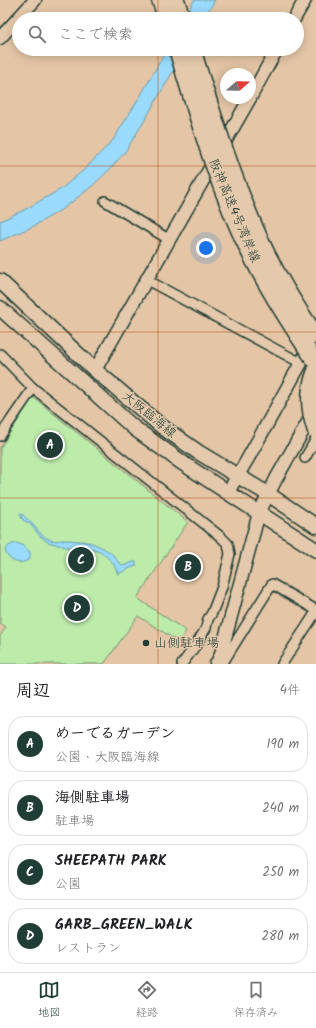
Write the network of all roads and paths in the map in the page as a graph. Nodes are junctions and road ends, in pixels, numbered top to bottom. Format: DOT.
graph roads {
  1 [pos="35,0"];
  2 [pos="160,0"];
  3 [pos="176,0"];
  4 [pos="305,0"];
  5 [pos="24,12"];
  6 [pos="164,12"];
  7 [pos="180,12"];
  8 [pos="298,12"];
  9 [pos="12,25"];
  10 [pos="0,38"];
  11 [pos="179,56"];
  12 [pos="194,56"];
  13 [pos="273,56"];
  14 [pos="256,87"];
  15 [pos="247,104"];
  16 [pos="105,201"];
  17 [pos="170,240"];
  18 [pos="147,280"];
  19 [pos="0,281"];
  20 [pos="0,308"];
  21 [pos="316,337"];
  22 [pos="0,354"];
  23 [pos="309,363"];
  24 [pos="95,370"];
  25 [pos="316,371"];
  26 [pos="33,388"];
  27 [pos="316,408"];
  28 [pos="316,431"];
  29 [pos="0,436"];
  30 [pos="316,439"];
  31 [pos="305,458"];
  32 [pos="237,476"];
  33 [pos="228,492"];
  34 [pos="268,494"];
  35 [pos="259,513"];
  36 [pos="316,526"];
  37 [pos="316,550"];
  38 [pos="316,611"];
  39 [pos="182,664"];
  40 [pos="216,664"];
  41 [pos="222,664"];
  42 [pos="282,664"];
  1 -- 5 [label="street"];
  2 -- 6 [label="highway"];
  3 -- 7 [label="highway"];
  4 -- 8 [label="street"];
  9 -- 10 [label="street"];
  11 -- 23 [label="highway, 阪神高速4号湾岸線, bridge"];
  12 -- 21 [label="highway, 阪神高速4号湾岸線, bridge"];
  13 -- 14 [label="street"];
  15 -- 17 [label="street"];
  16 -- 17 [label="street"];
  17 -- 18 [label="street"];
  18 -- 23 [label="street"];
  18 -- 24 [label="street"];
  19 -- 24 [label="main road, 大阪臨海線"];
  20 -- 33 [label="main road, 大阪臨海線"];
  21 -- 23 [label="street"];
  22 -- 26 [label="street"];
  23 -- 32 [label="street"];
  24 -- 32 [label="main road, 大阪臨海線"];
  25 -- 28 [label="highway, bridge"];
  26 -- 29 [label="street"];
  26 -- 39 [label="street"];
  27 -- 34 [label="street"];
  30 -- 31 [label="street"];
  32 -- 33 [label="street"];
  32 -- 34 [label="main road, 大阪臨海線"];
  33 -- 35 [label="main road, 大阪臨海線"];
  34 -- 35 [label="street"];
  34 -- 36 [label="main road, 大阪臨海線"];
  35 -- 37 [label="main road, 大阪臨海線"];
  35 -- 40 [label="street"];
  38 -- 41 [label="street"];
  38 -- 42 [label="street"];
}
